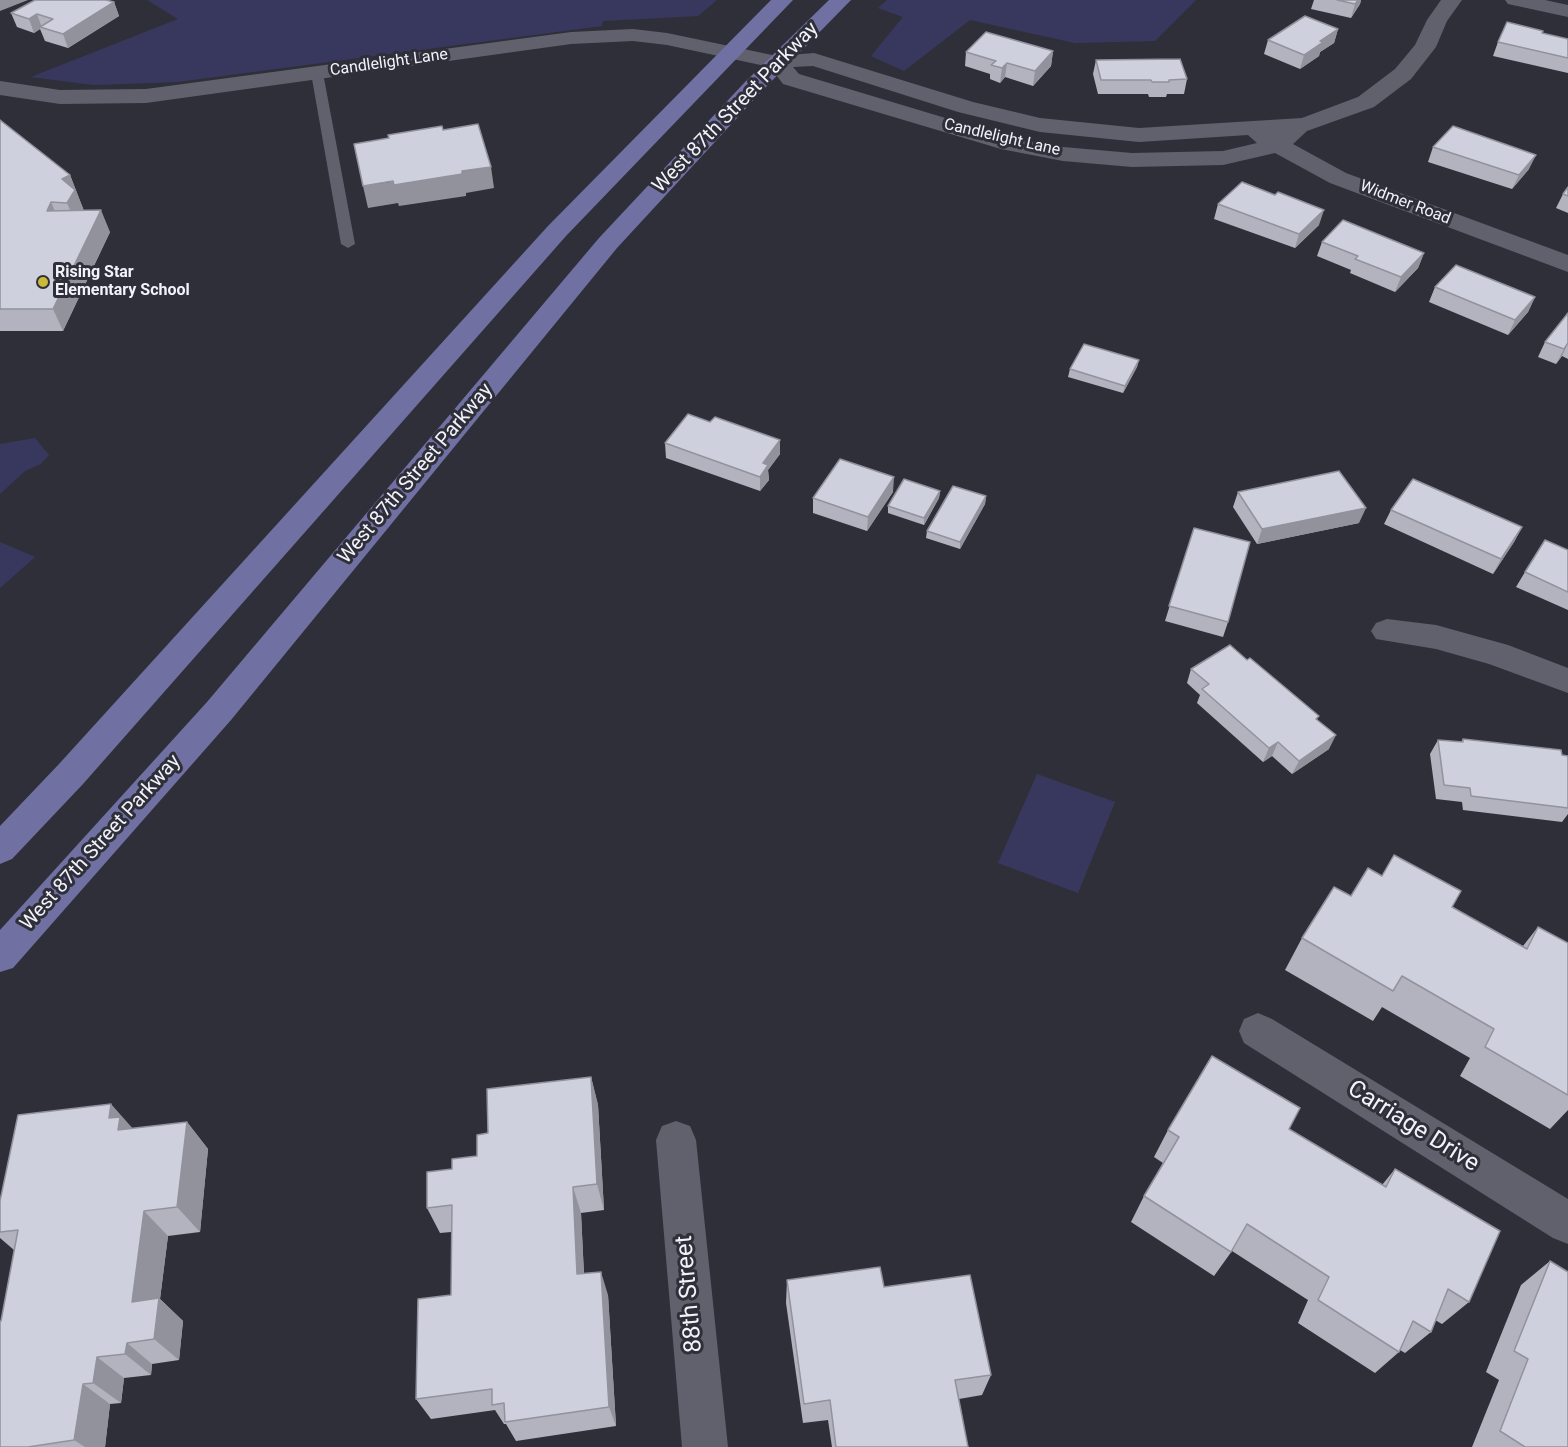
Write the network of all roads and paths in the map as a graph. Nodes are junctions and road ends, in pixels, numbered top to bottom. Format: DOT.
graph roads {
  1 [pos="783,0"];
  2 [pos="841,0"];
  3 [pos="1452,0"];
  4 [pos="1515,0"];
  5 [pos="1568,11"];
  6 [pos="729,53"];
  7 [pos="777,62"];
  8 [pos="317,73"];
  9 [pos="0,88"];
  10 [pos="1305,125"];
  11 [pos="1068,128"];
  12 [pos="1248,128"];
  13 [pos="1276,146"];
  14 [pos="1063,154"];
  15 [pos="348,244"];
  16 [pos="1568,264"];
  17 [pos="1387,631"];
  18 [pos="1568,681"];
  19 [pos="0,849"];
  20 [pos="0,956"];
  21 [pos="1258,1031"];
  22 [pos="676,1140"];
  23 [pos="1568,1223"];
  24 [pos="705,1447"];
  1 -- 6 [label="main road, West 87th Street Parkway"];
  2 -- 7 [label="main road, West 87th Street Parkway"];
  3 -- 10 [label="street, Candlelight Lane"];
  4 -- 5 [label="street"];
  6 -- 7 [label="street, Candlelight Lane"];
  6 -- 8 [label="street, Candlelight Lane"];
  6 -- 19 [label="main road, West 87th Street Parkway"];
  7 -- 11 [label="street, Candlelight Lane"];
  7 -- 14 [label="street, Candlelight Lane"];
  7 -- 20 [label="main road, West 87th Street Parkway"];
  8 -- 9 [label="street, Candlelight Lane"];
  8 -- 15 [label="lane"];
  10 -- 12 [label="street, Candlelight Lane"];
  10 -- 13 [label="street, Candlelight Lane"];
  11 -- 12 [label="street, Candlelight Lane"];
  11 -- 14 [label="street"];
  12 -- 13 [label="street, Widmer Road"];
  13 -- 14 [label="street, Candlelight Lane"];
  13 -- 16 [label="street, Widmer Road"];
  17 -- 18 [label="street"];
  21 -- 23 [label="street, Carriage Drive"];
  22 -- 24 [label="street, 88th Street"];
}
